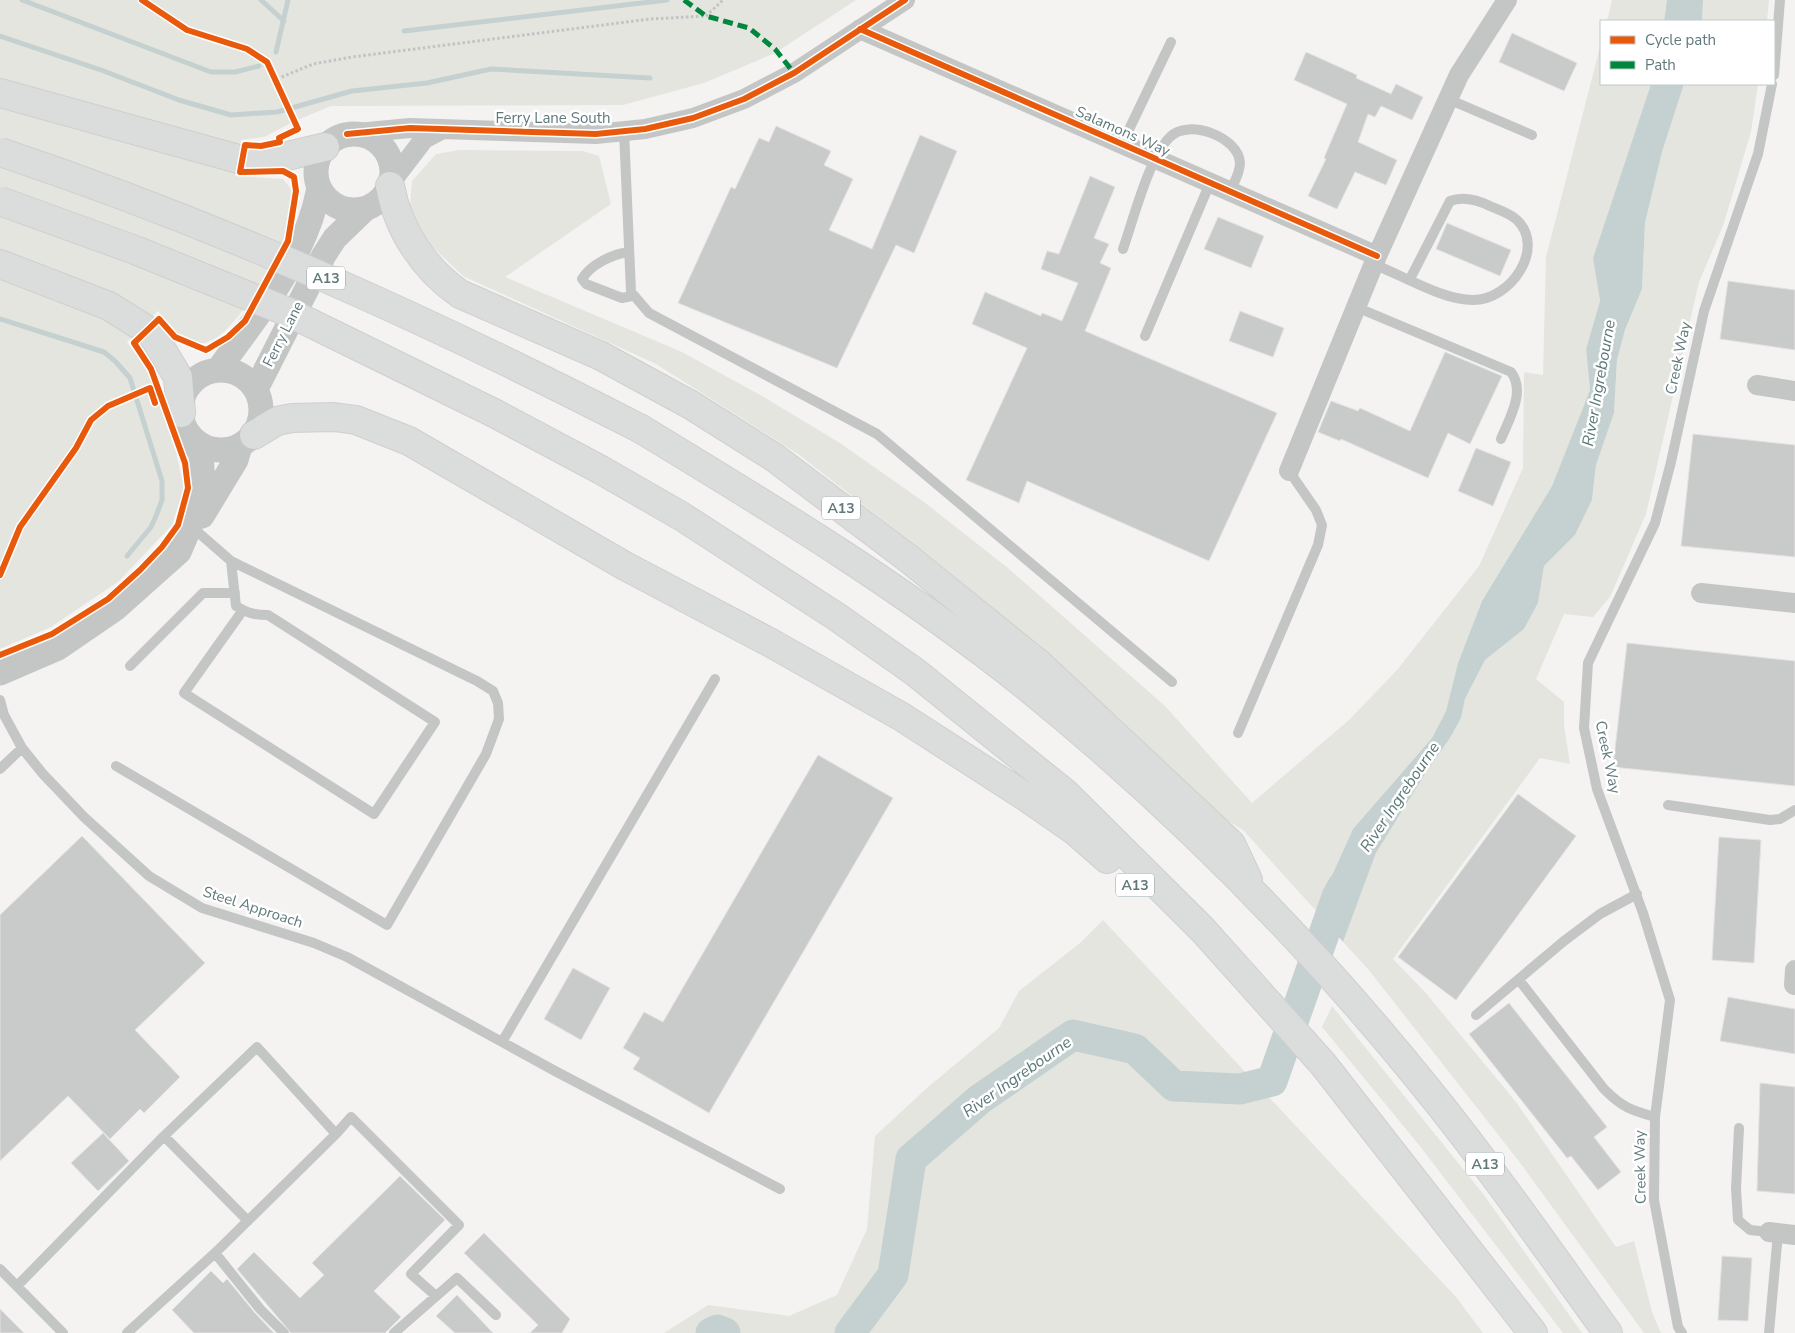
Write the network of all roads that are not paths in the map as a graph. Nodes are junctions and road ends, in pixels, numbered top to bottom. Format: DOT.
graph roads {
  1 [pos="905,0"];
  2 [pos="1507,0"];
  3 [pos="1780,0"];
  4 [pos="860,29"];
  5 [pos="1171,42"];
  6 [pos="1775,62"];
  7 [pos="1772,85"];
  8 [pos="0,93"];
  9 [pos="1448,99"];
  10 [pos="443,129"];
  11 [pos="624,131"];
  12 [pos="1532,135"];
  13 [pos="336,140"];
  14 [pos="1122,144"];
  15 [pos="0,152"];
  16 [pos="1156,159"];
  17 [pos="1210,183"];
  18 [pos="391,184"];
  19 [pos="319,188"];
  20 [pos="1230,191"];
  21 [pos="0,201"];
  22 [pos="365,209"];
  23 [pos="1122,249"];
  24 [pos="629,252"];
  25 [pos="1375,260"];
  26 [pos="0,264"];
  27 [pos="1410,279"];
  28 [pos="632,296"];
  29 [pos="1356,307"];
  30 [pos="1146,336"];
  31 [pos="218,370"];
  32 [pos="1757,385"];
  33 [pos="256,389"];
  34 [pos="1795,391"];
  35 [pos="186,425"];
  36 [pos="247,440"];
  37 [pos="1501,440"];
  38 [pos="1289,470"];
  39 [pos="192,527"];
  40 [pos="231,560"];
  41 [pos="234,593"];
  42 [pos="1701,593"];
  43 [pos="1795,604"];
  44 [pos="243,610"];
  45 [pos="130,666"];
  46 [pos="0,673"];
  47 [pos="715,679"];
  48 [pos="1172,682"];
  49 [pos="0,700"];
  50 [pos="1238,733"];
  51 [pos="22,748"];
  52 [pos="116,766"];
  53 [pos="0,769"];
  54 [pos="1668,805"];
  55 [pos="1795,810"];
  56 [pos="1637,894"];
  57 [pos="1263,903"];
  58 [pos="1202,929"];
  59 [pos="1519,980"];
  60 [pos="1476,1015"];
  61 [pos="502,1042"];
  62 [pos="1655,1117"];
  63 [pos="1739,1128"];
  64 [pos="336,1134"];
  65 [pos="164,1136"];
  66 [pos="780,1189"];
  67 [pos="248,1221"];
  68 [pos="1781,1233"];
  69 [pos="215,1253"];
  70 [pos="0,1269"];
  71 [pos="17,1286"];
  72 [pos="436,1296"];
  73 [pos="496,1315"];
  74 [pos="63,1333"];
  75 [pos="127,1333"];
  76 [pos="284,1333"];
  77 [pos="394,1333"];
  78 [pos="1533,1333"];
  79 [pos="1608,1333"];
  80 [pos="1682,1333"];
  81 [pos="1769,1333"];
  1 -- 4 [label="street, Ferry Lane South"];
  2 -- 9 [label="street"];
  3 -- 6 [label="lane"];
  4 -- 11 [label="street, Ferry Lane South"];
  4 -- 14 [label="street, Salamons Way"];
  5 -- 14 [label="lane"];
  7 -- 56 [label="lane, Creek Way"];
  8 -- 13 [label="highway"];
  9 -- 12 [label="lane"];
  9 -- 25 [label="street"];
  10 -- 11 [label="street, Ferry Lane South"];
  10 -- 13 [label="street, Ferry Lane South"];
  10 -- 18 [label="street"];
  11 -- 24 [label="lane"];
  13 -- 18 [label="street"];
  13 -- 19 [label="street, Ferry Lane"];
  14 -- 16 [label="street, Salamons Way"];
  15 -- 57 [label="highway, A13, bridge"];
  16 -- 17 [label="street, Salamons Way"];
  16 -- 20 [label="lane"];
  16 -- 23 [label="lane"];
  17 -- 20 [label="street, Salamons Way"];
  17 -- 30 [label="lane"];
  18 -- 22 [label="street, Ferry Lane"];
  18 -- 57 [label="highway, A13"];
  19 -- 22 [label="street"];
  19 -- 31 [label="street, Ferry Lane"];
  20 -- 25 [label="street, Salamons Way"];
  21 -- 58 [label="highway, A13, bridge"];
  22 -- 33 [label="street, Ferry Lane"];
  24 -- 28 [label="lane"];
  24 -- 28 [label="lane"];
  25 -- 27 [label="lane"];
  25 -- 29 [label="street"];
  26 -- 35 [label="highway"];
  27 -- 27 [label="lane"];
  28 -- 48 [label="lane"];
  29 -- 37 [label="lane"];
  29 -- 38 [label="street"];
  31 -- 33 [label="street"];
  31 -- 35 [label="street"];
  32 -- 34 [label="street"];
  33 -- 36 [label="street"];
  35 -- 36 [label="street"];
  35 -- 39 [label="street"];
  36 -- 39 [label="street"];
  36 -- 58 [label="highway, A13"];
  38 -- 50 [label="lane"];
  39 -- 40 [label="lane"];
  39 -- 46 [label="street"];
  40 -- 41 [label="lane"];
  40 -- 52 [label="lane"];
  41 -- 44 [label="lane"];
  41 -- 45 [label="lane"];
  42 -- 43 [label="street"];
  44 -- 44 [label="lane"];
  47 -- 61 [label="lane"];
  49 -- 51 [label="lane, Steel Approach"];
  51 -- 53 [label="lane"];
  51 -- 61 [label="lane, Steel Approach"];
  54 -- 55 [label="lane"];
  56 -- 59 [label="lane"];
  56 -- 62 [label="lane, Creek Way"];
  57 -- 79 [label="highway, A13"];
  58 -- 78 [label="highway, A13"];
  59 -- 60 [label="lane"];
  59 -- 62 [label="lane"];
  61 -- 66 [label="lane, Steel Approach"];
  62 -- 80 [label="lane, Creek Way"];
  63 -- 68 [label="lane"];
  64 -- 65 [label="lane"];
  64 -- 67 [label="lane"];
  64 -- 72 [label="lane"];
  65 -- 67 [label="lane"];
  65 -- 71 [label="lane"];
  67 -- 69 [label="lane"];
  68 -- 81 [label="lane"];
  69 -- 75 [label="lane"];
  69 -- 76 [label="lane"];
  70 -- 71 [label="lane"];
  71 -- 74 [label="lane"];
  72 -- 73 [label="lane"];
  72 -- 77 [label="lane"];
}
